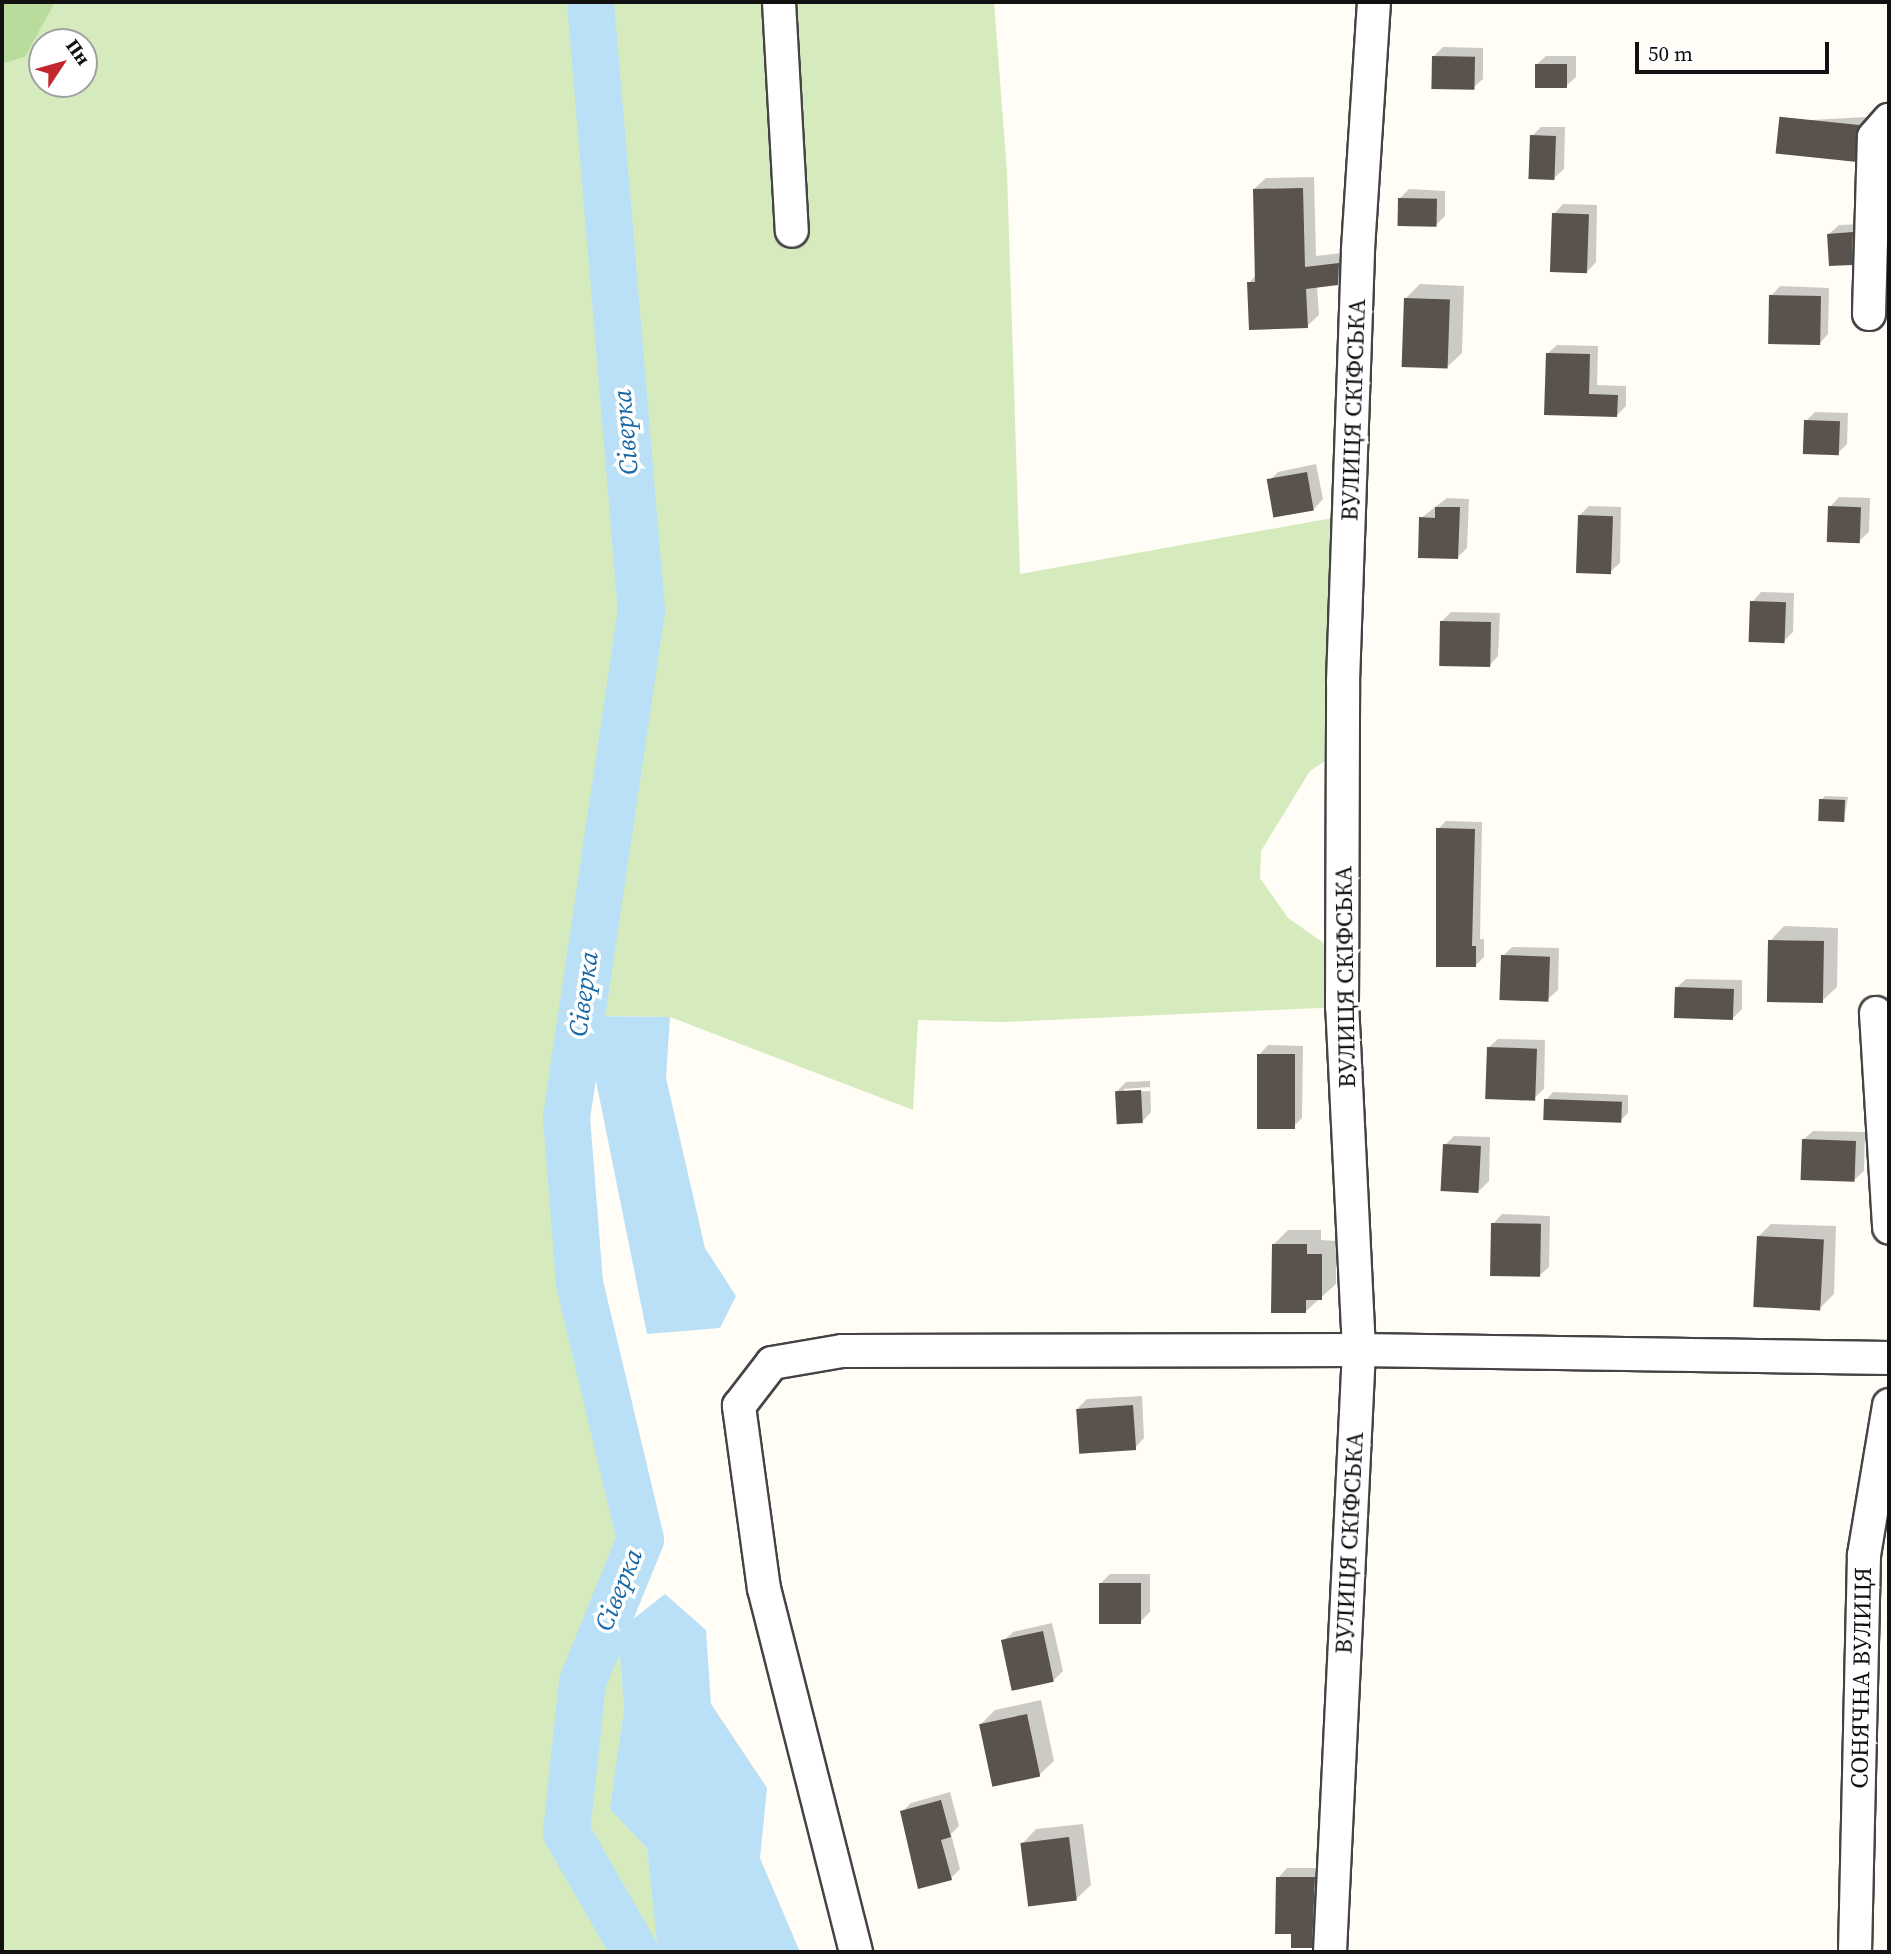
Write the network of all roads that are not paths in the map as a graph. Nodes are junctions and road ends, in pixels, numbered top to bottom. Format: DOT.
graph roads {
  1 [pos="779,2"];
  2 [pos="1374,2"];
  3 [pos="1889,120"];
  4 [pos="792,231"];
  5 [pos="1869,314"];
  6 [pos="1876,1013"];
  7 [pos="1889,1228"];
  8 [pos="1359,1350"];
  9 [pos="1889,1358"];
  10 [pos="1889,1405"];
  11 [pos="1877,1557"];
  12 [pos="856,1952"];
  13 [pos="1330,1952"];
  14 [pos="1855,1952"];
  1 -- 4 [label="street"];
  2 -- 8 [label="street, ВУЛИЦЯ СКІФСЬКА"];
  3 -- 5 [label="street"];
  6 -- 7 [label="street"];
  8 -- 9 [label="street"];
  8 -- 12 [label="street"];
  8 -- 13 [label="street, ВУЛИЦЯ СКІФСЬКА"];
  10 -- 11 [label="street, СОНЯЧНА ВУЛИЦЯ"];
  11 -- 14 [label="street, СОНЯЧНА ВУЛИЦЯ"];
}
